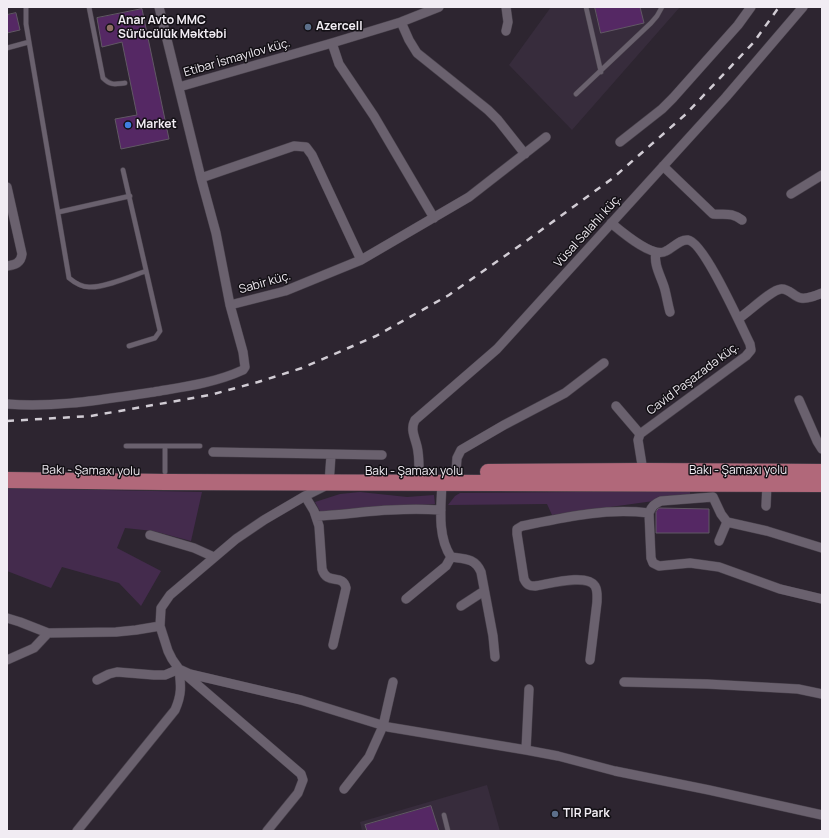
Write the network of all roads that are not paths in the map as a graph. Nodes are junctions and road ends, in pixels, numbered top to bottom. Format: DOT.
graph roads {
  1 [pos="26,7"];
  2 [pos="89,7"];
  3 [pos="159,7"];
  4 [pos="439,7"];
  5 [pos="506,7"];
  6 [pos="586,7"];
  7 [pos="662,7"];
  8 [pos="751,7"];
  9 [pos="804,7"];
  10 [pos="401,22"];
  11 [pos="506,31"];
  12 [pos="29,42"];
  13 [pos="332,43"];
  14 [pos="7,48"];
  15 [pos="601,72"];
  16 [pos="125,83"];
  17 [pos="179,87"];
  18 [pos="576,94"];
  19 [pos="546,137"];
  20 [pos="620,142"];
  21 [pos="525,154"];
  22 [pos="663,166"];
  23 [pos="123,170"];
  24 [pos="822,175"];
  25 [pos="201,178"];
  26 [pos="7,187"];
  27 [pos="791,194"];
  28 [pos="130,196"];
  29 [pos="59,212"];
  30 [pos="434,218"];
  31 [pos="742,220"];
  32 [pos="611,223"];
  33 [pos="656,252"];
  34 [pos="360,260"];
  35 [pos="7,266"];
  36 [pos="146,272"];
  37 [pos="822,293"];
  38 [pos="230,305"];
  39 [pos="670,312"];
  40 [pos="738,319"];
  41 [pos="129,346"];
  42 [pos="604,363"];
  43 [pos="799,400"];
  44 [pos="7,404"];
  45 [pos="616,406"];
  46 [pos="640,434"];
  47 [pos="126,446"];
  48 [pos="165,446"];
  49 [pos="200,446"];
  50 [pos="822,449"];
  51 [pos="212,452"];
  52 [pos="331,455"];
  53 [pos="382,455"];
  54 [pos="7,469"];
  55 [pos="643,471"];
  56 [pos="165,472"];
  57 [pos="419,472"];
  58 [pos="456,472"];
  59 [pos="822,472"];
  60 [pos="330,477"];
  61 [pos="7,480"];
  62 [pos="442,483"];
  63 [pos="767,484"];
  64 [pos="818,484"];
  65 [pos="714,490"];
  66 [pos="305,496"];
  67 [pos="766,506"];
  68 [pos="441,510"];
  69 [pos="649,513"];
  70 [pos="316,516"];
  71 [pos="728,522"];
  72 [pos="150,535"];
  73 [pos="719,541"];
  74 [pos="822,548"];
  75 [pos="451,557"];
  76 [pos="214,558"];
  77 [pos="484,591"];
  78 [pos="822,598"];
  79 [pos="406,599"];
  80 [pos="461,606"];
  81 [pos="7,618"];
  82 [pos="160,626"];
  83 [pos="48,633"];
  84 [pos="333,645"];
  85 [pos="495,657"];
  86 [pos="7,660"];
  87 [pos="590,660"];
  88 [pos="179,669"];
  89 [pos="97,680"];
  90 [pos="393,682"];
  91 [pos="624,682"];
  92 [pos="529,689"];
  93 [pos="822,694"];
  94 [pos="383,726"];
  95 [pos="526,750"];
  96 [pos="344,789"];
  97 [pos="444,815"];
  98 [pos="822,815"];
  99 [pos="77,831"];
  100 [pos="267,831"];
  101 [pos="448,831"];
  1 -- 12 [label="lane"];
  2 -- 16 [label="lane"];
  3 -- 17 [label="street, Sabir küç."];
  4 -- 10 [label="street, Etibar İsmayılov küç."];
  5 -- 11 [label="street"];
  6 -- 15 [label="lane"];
  7 -- 15 [label="lane"];
  8 -- 20 [label="street"];
  9 -- 22 [label="street, Vüsal Salahlı küç."];
  10 -- 13 [label="street, Etibar İsmayılov küç."];
  10 -- 21 [label="street"];
  12 -- 14 [label="lane"];
  12 -- 29 [label="lane"];
  13 -- 17 [label="street, Etibar İsmayılov küç."];
  13 -- 30 [label="street"];
  15 -- 18 [label="lane"];
  17 -- 25 [label="street, Sabir küç."];
  19 -- 21 [label="street, Sabir küç."];
  21 -- 30 [label="street, Sabir küç."];
  22 -- 31 [label="street"];
  22 -- 32 [label="street, Vüsal Salahlı küç."];
  23 -- 28 [label="lane"];
  24 -- 27 [label="street"];
  25 -- 34 [label="street"];
  25 -- 38 [label="street, Sabir küç."];
  26 -- 35 [label="street"];
  28 -- 29 [label="lane"];
  28 -- 36 [label="lane"];
  29 -- 36 [label="lane"];
  30 -- 34 [label="street, Sabir küç."];
  32 -- 33 [label="street"];
  32 -- 57 [label="street, Vüsal Salahlı küç."];
  33 -- 39 [label="street"];
  33 -- 40 [label="street, Cavid Paşazadə küç."];
  34 -- 38 [label="street, Sabir küç."];
  36 -- 41 [label="lane"];
  37 -- 40 [label="street"];
  38 -- 44 [label="street"];
  40 -- 46 [label="street, Cavid Paşazadə küç."];
  42 -- 58 [label="street"];
  43 -- 50 [label="street"];
  45 -- 46 [label="street"];
  46 -- 55 [label="street"];
  47 -- 48 [label="lane"];
  48 -- 49 [label="lane"];
  48 -- 56 [label="lane"];
  51 -- 52 [label="street"];
  52 -- 53 [label="street"];
  52 -- 60 [label="street"];
  54 -- 56 [label="highway, Bakı - Şamaxı yolu"];
  55 -- 58 [label="highway, Bakı - Şamaxı yolu"];
  55 -- 59 [label="highway, Bakı - Şamaxı yolu"];
  56 -- 60 [label="highway, Bakı - Şamaxı yolu"];
  57 -- 58 [label="highway, Bakı - Şamaxı yolu"];
  57 -- 60 [label="highway, Bakı - Şamaxı yolu"];
  60 -- 61 [label="highway, Bakı - Şamaxı yolu"];
  60 -- 62 [label="highway, Bakı - Şamaxı yolu"];
  60 -- 66 [label="street"];
  62 -- 65 [label="highway, Bakı - Şamaxı yolu"];
  62 -- 68 [label="street"];
  63 -- 64 [label="highway, Bakı - Şamaxı yolu"];
  63 -- 65 [label="highway, Bakı - Şamaxı yolu"];
  63 -- 67 [label="street"];
  65 -- 69 [label="street"];
  65 -- 71 [label="street"];
  66 -- 70 [label="street"];
  66 -- 76 [label="street"];
  68 -- 70 [label="street"];
  68 -- 75 [label="street"];
  69 -- 78 [label="street"];
  69 -- 87 [label="street"];
  70 -- 84 [label="street"];
  71 -- 73 [label="street"];
  71 -- 74 [label="street"];
  72 -- 76 [label="street"];
  75 -- 77 [label="street"];
  75 -- 79 [label="street"];
  76 -- 82 [label="street"];
  77 -- 80 [label="street"];
  77 -- 85 [label="street"];
  81 -- 83 [label="street"];
  82 -- 83 [label="street"];
  82 -- 88 [label="street"];
  83 -- 86 [label="street"];
  88 -- 89 [label="street"];
  88 -- 94 [label="street"];
  88 -- 99 [label="street"];
  88 -- 100 [label="street"];
  90 -- 94 [label="street"];
  91 -- 93 [label="street"];
  92 -- 95 [label="street"];
  94 -- 95 [label="street"];
  94 -- 96 [label="street"];
  95 -- 98 [label="street"];
  97 -- 101 [label="lane"];
}
